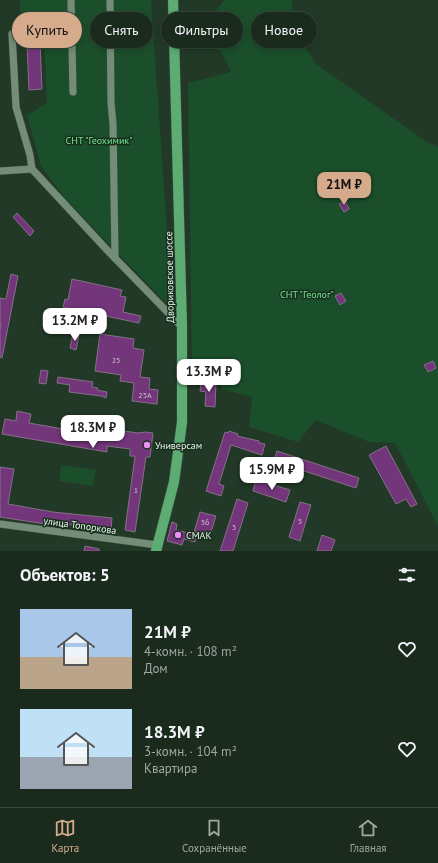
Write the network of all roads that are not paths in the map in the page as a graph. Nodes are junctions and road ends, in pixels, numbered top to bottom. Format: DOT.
graph roads {
  1 [pos="71,0"];
  2 [pos="110,0"];
  3 [pos="173,0"];
  4 [pos="13,48"];
  5 [pos="73,92"];
  6 [pos="32,169"];
  7 [pos="0,171"];
  8 [pos="115,258"];
  9 [pos="182,327"];
  10 [pos="0,524"];
  11 [pos="156,548"];
  1 -- 5 [label="street"];
  2 -- 8 [label="street"];
  3 -- 9 [label="main road, Двориковское шоссе"];
  4 -- 6 [label="street"];
  6 -- 7 [label="street"];
  6 -- 8 [label="street"];
  8 -- 9 [label="street"];
  9 -- 11 [label="main road, Двориковское шоссе"];
  10 -- 11 [label="street, улица Топоркова"];
}
